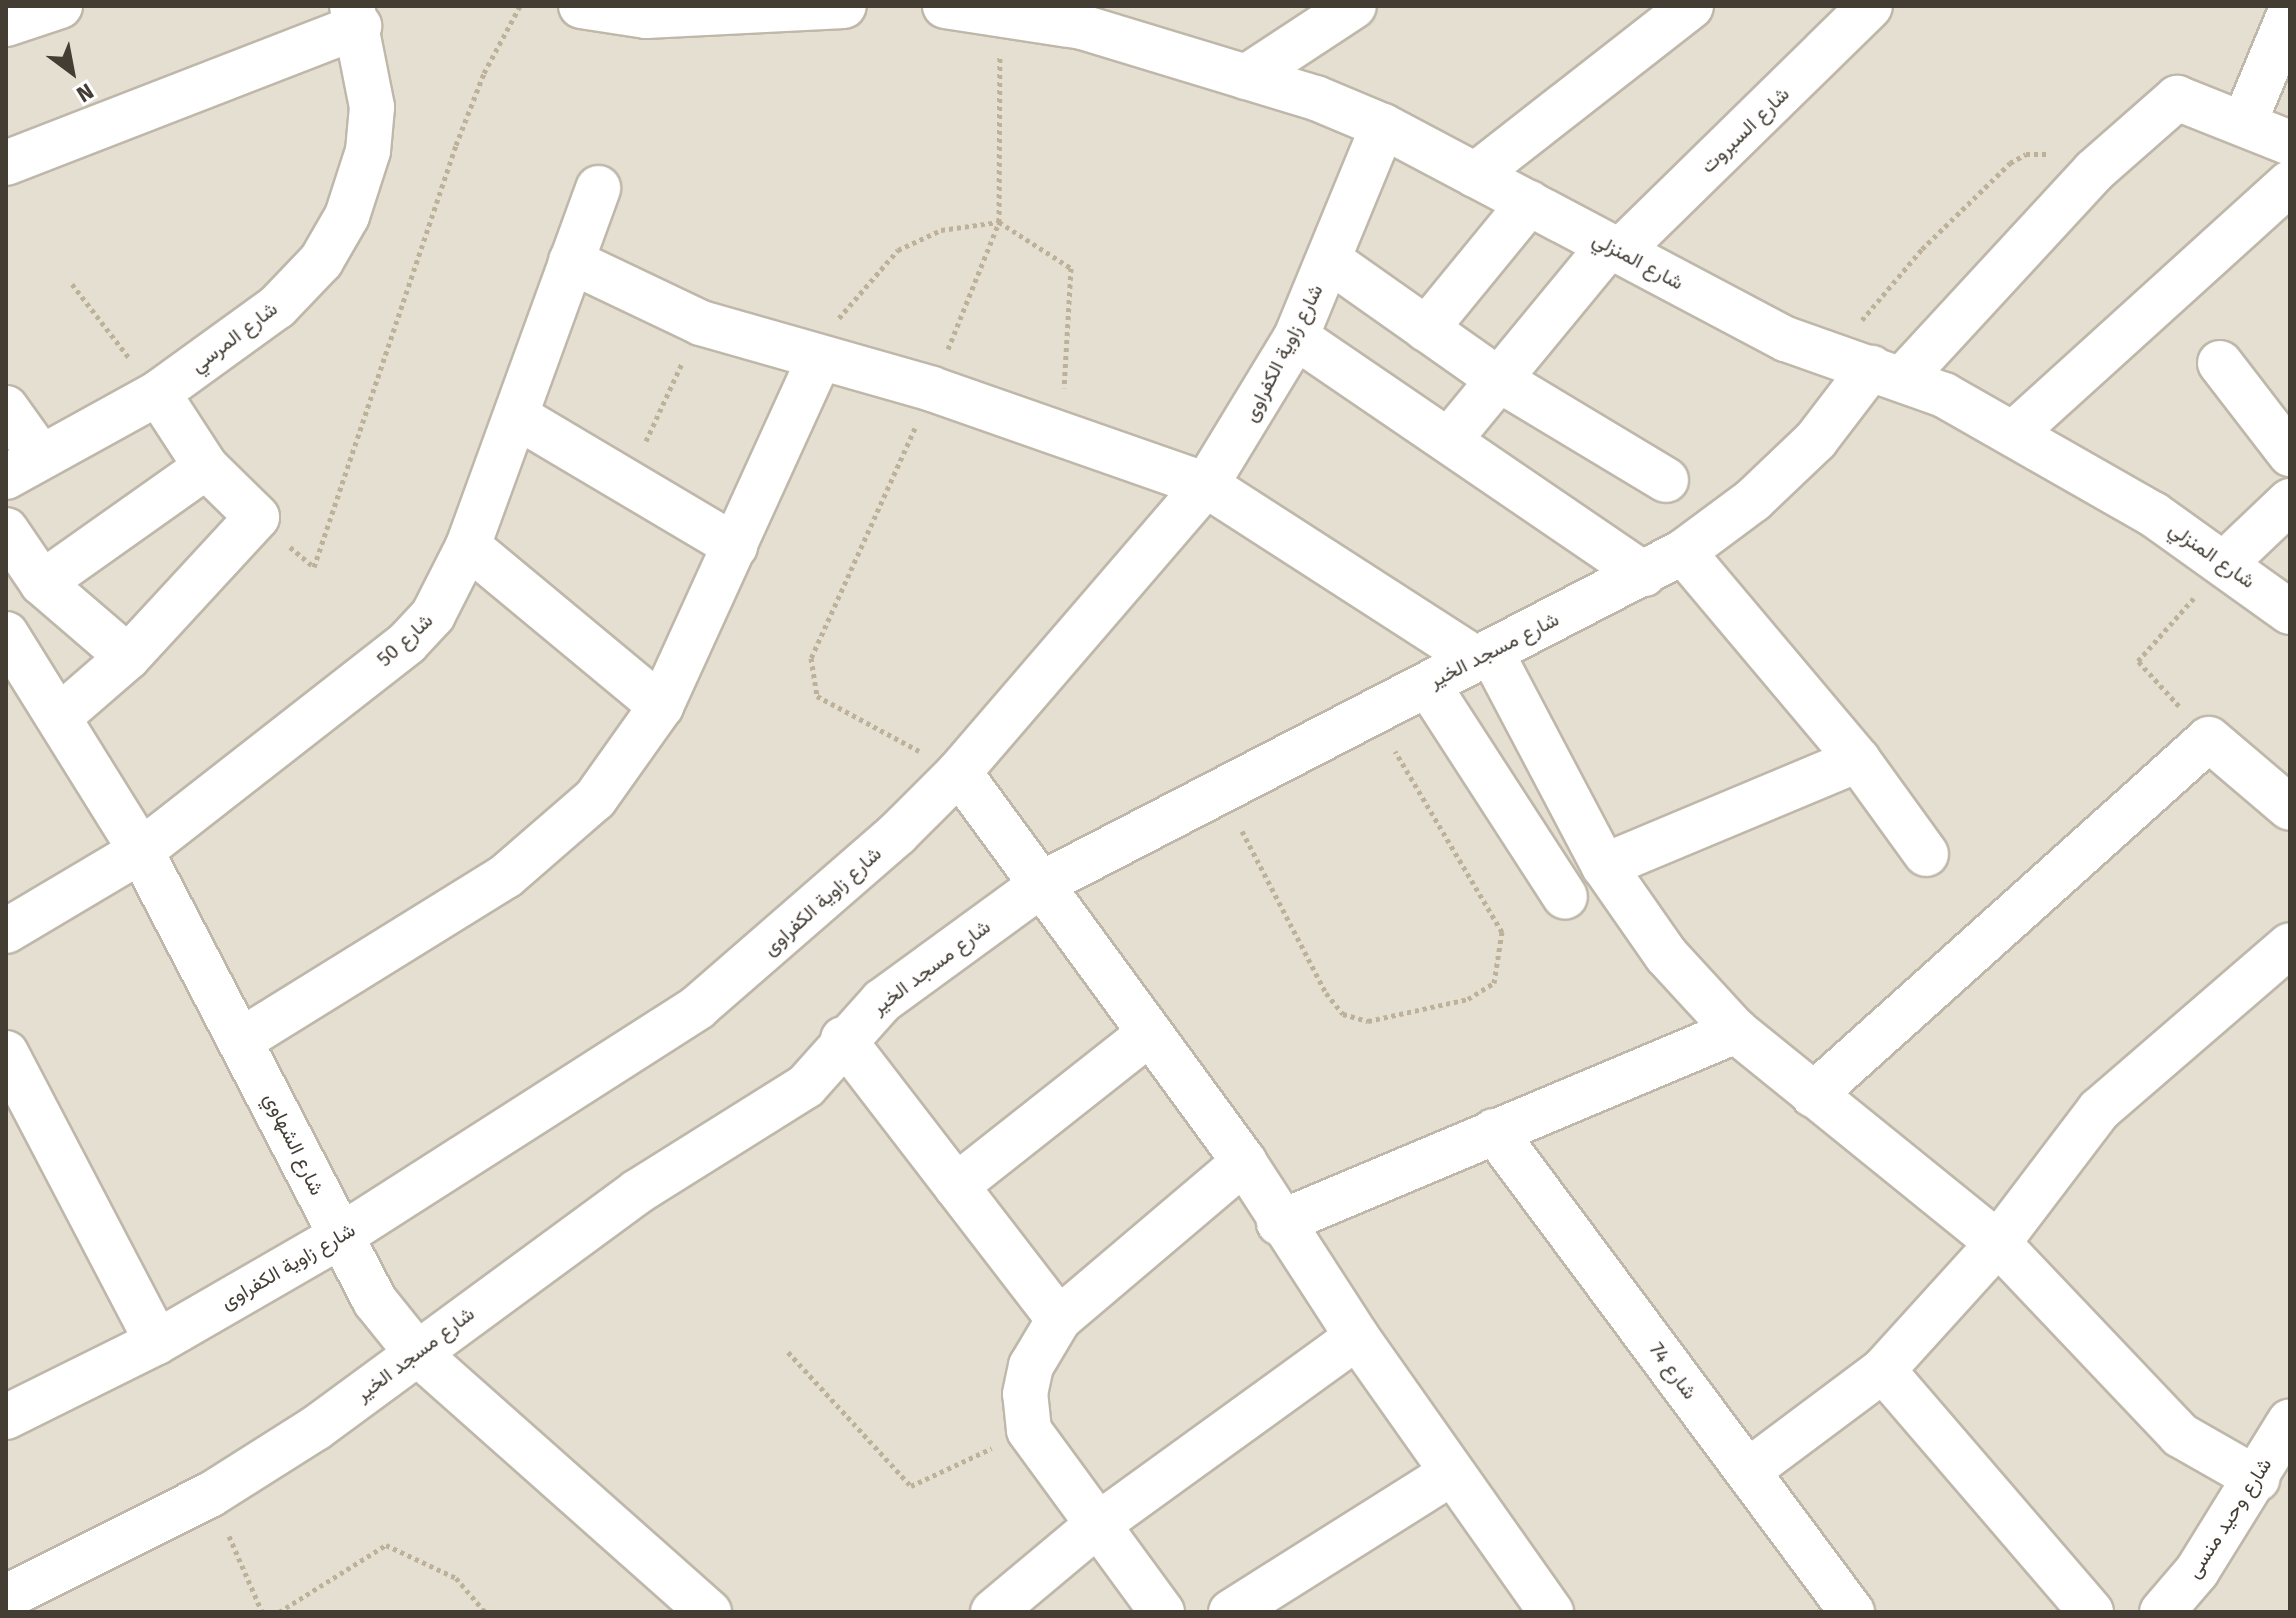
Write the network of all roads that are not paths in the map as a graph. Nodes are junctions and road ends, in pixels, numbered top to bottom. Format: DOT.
graph roads {
  1 [pos="60,6"];
  2 [pos="581,6"];
  3 [pos="844,6"];
  4 [pos="945,6"];
  5 [pos="1354,6"];
  6 [pos="1691,6"];
  7 [pos="796,8"];
  8 [pos="2290,13"];
  9 [pos="1845,15"];
  10 [pos="356,16"];
  11 [pos="1094,16"];
  12 [pos="6,24"];
  13 [pos="1246,77"];
  14 [pos="2245,121"];
  15 [pos="1383,126"];
  16 [pos="2290,143"];
  17 [pos="6,163"];
  18 [pos="1475,175"];
  19 [pos="2290,183"];
  20 [pos="598,188"];
  21 [pos="1529,203"];
  22 [pos="1614,249"];
  23 [pos="1329,260"];
  24 [pos="571,261"];
  25 [pos="1426,329"];
  26 [pos="1296,337"];
  27 [pos="818,361"];
  28 [pos="2220,363"];
  29 [pos="1868,367"];
  30 [pos="1498,379"];
  31 [pos="158,393"];
  32 [pos="6,408"];
  33 [pos="516,416"];
  34 [pos="2014,433"];
  35 [pos="1449,440"];
  36 [pos="2290,454"];
  37 [pos="24,467"];
  38 [pos="206,467"];
  39 [pos="1666,480"];
  40 [pos="1206,485"];
  41 [pos="2290,501"];
  42 [pos="6,530"];
  43 [pos="468,546"];
  44 [pos="735,546"];
  45 [pos="1683,552"];
  46 [pos="2227,561"];
  47 [pos="1644,574"];
  48 [pos="42,583"];
  49 [pos="2290,612"];
  50 [pos="6,634"];
  51 [pos="1484,655"];
  52 [pos="128,657"];
  53 [pos="1428,685"];
  54 [pos="34,699"];
  55 [pos="661,706"];
  56 [pos="1858,760"];
  57 [pos="959,772"];
  58 [pos="2290,808"];
  59 [pos="141,851"];
  60 [pos="1926,854"];
  61 [pos="1604,866"];
  62 [pos="1045,882"];
  63 [pos="1565,897"];
  64 [pos="6,931"];
  65 [pos="2290,945"];
  66 [pos="1736,1031"];
  67 [pos="1150,1033"];
  68 [pos="243,1039"];
  69 [pos="843,1039"];
  70 [pos="10,1069"];
  71 [pos="1813,1095"];
  72 [pos="1494,1131"];
  73 [pos="1244,1162"];
  74 [pos="956,1186"];
  75 [pos="1279,1223"];
  76 [pos="339,1237"];
  77 [pos="1998,1243"];
  78 [pos="1059,1319"];
  79 [pos="1357,1337"];
  80 [pos="157,1342"];
  81 [pos="416,1352"];
  82 [pos="1883,1370"];
  83 [pos="6,1417"];
  84 [pos="2277,1458"];
  85 [pos="1748,1471"];
  86 [pos="1452,1473"];
  87 [pos="1096,1526"];
  88 [pos="6,1597"];
  89 [pos="709,1612"];
  90 [pos="993,1612"];
  91 [pos="1162,1612"];
  92 [pos="1231,1612"];
  93 [pos="1551,1612"];
  94 [pos="1852,1612"];
  95 [pos="2091,1612"];
  96 [pos="2162,1612"];
  1 -- 12 [label="street"];
  2 -- 7 [label="street"];
  3 -- 7 [label="street"];
  4 -- 11 [label="street, شارع المنزلي"];
  5 -- 13 [label="street"];
  6 -- 18 [label="street"];
  8 -- 14 [label="street"];
  9 -- 22 [label="street, شارع السبروت"];
  10 -- 17 [label="street"];
  10 -- 31 [label="street, شارع المرسي"];
  11 -- 13 [label="street, شارع المنزلي"];
  13 -- 15 [label="street, شارع المنزلي"];
  14 -- 16 [label="street"];
  14 -- 29 [label="street, شارع مسجد الخير"];
  15 -- 18 [label="street, شارع المنزلي"];
  15 -- 23 [label="street, شارع زاوية الكفراوى"];
  18 -- 21 [label="street, شارع المنزلي"];
  19 -- 34 [label="street"];
  20 -- 24 [label="street, شارع 50"];
  21 -- 22 [label="street, شارع المنزلي"];
  21 -- 25 [label="street"];
  22 -- 29 [label="street, شارع المنزلي"];
  22 -- 30 [label="street, شارع السبروت"];
  23 -- 25 [label="street"];
  23 -- 26 [label="street, شارع زاوية الكفراوى"];
  24 -- 27 [label="street"];
  24 -- 33 [label="street, شارع 50"];
  25 -- 30 [label="street"];
  26 -- 35 [label="street"];
  26 -- 40 [label="street, شارع زاوية الكفراوى"];
  27 -- 40 [label="street"];
  27 -- 44 [label="street"];
  28 -- 36 [label="street"];
  29 -- 34 [label="street, شارع المنزلي"];
  29 -- 45 [label="street, شارع مسجد الخير"];
  30 -- 35 [label="street, شارع السبروت"];
  30 -- 39 [label="street"];
  31 -- 37 [label="street, شارع المرسي"];
  31 -- 38 [label="street"];
  32 -- 37 [label="street"];
  33 -- 43 [label="street, شارع 50"];
  33 -- 44 [label="street"];
  34 -- 46 [label="street, شارع المنزلي"];
  35 -- 47 [label="street"];
  38 -- 48 [label="street"];
  38 -- 52 [label="street"];
  40 -- 51 [label="street"];
  40 -- 57 [label="street, شارع زاوية الكفراوى"];
  41 -- 46 [label="street"];
  42 -- 48 [label="street"];
  43 -- 55 [label="street"];
  43 -- 59 [label="street, شارع 50"];
  44 -- 55 [label="street"];
  45 -- 47 [label="street, شارع مسجد الخير"];
  45 -- 56 [label="street"];
  46 -- 49 [label="street, شارع المنزلي"];
  47 -- 51 [label="street, شارع مسجد الخير"];
  48 -- 52 [label="street"];
  50 -- 54 [label="street, شارع الشهاوي"];
  51 -- 53 [label="street, شارع مسجد الخير"];
  51 -- 61 [label="street"];
  52 -- 54 [label="street"];
  53 -- 62 [label="street, شارع مسجد الخير"];
  53 -- 63 [label="street"];
  54 -- 59 [label="street, شارع الشهاوي"];
  55 -- 68 [label="street"];
  56 -- 60 [label="street"];
  56 -- 61 [label="street"];
  57 -- 62 [label="street"];
  57 -- 76 [label="street, شارع زاوية الكفراوى"];
  58 -- 71 [label="street"];
  59 -- 64 [label="street, شارع 50"];
  59 -- 68 [label="street, شارع الشهاوي"];
  61 -- 66 [label="street"];
  62 -- 67 [label="street"];
  62 -- 69 [label="street, شارع مسجد الخير"];
  65 -- 77 [label="street"];
  66 -- 71 [label="street"];
  66 -- 72 [label="street"];
  67 -- 73 [label="street"];
  67 -- 74 [label="street"];
  68 -- 76 [label="street, شارع الشهاوي"];
  69 -- 74 [label="street"];
  69 -- 81 [label="street, شارع مسجد الخير"];
  70 -- 80 [label="street"];
  71 -- 77 [label="street"];
  72 -- 75 [label="street"];
  72 -- 85 [label="street, شارع 74"];
  73 -- 75 [label="street"];
  73 -- 78 [label="street"];
  74 -- 78 [label="street"];
  75 -- 79 [label="street"];
  76 -- 80 [label="street, شارع زاوية الكفراوى"];
  76 -- 81 [label="street, شارع الشهاوي"];
  77 -- 82 [label="street"];
  77 -- 84 [label="street"];
  78 -- 87 [label="street"];
  79 -- 86 [label="street"];
  79 -- 87 [label="street"];
  80 -- 83 [label="street, شارع زاوية الكفراوى"];
  81 -- 88 [label="street, شارع مسجد الخير"];
  81 -- 89 [label="street, شارع الشهاوي"];
  82 -- 85 [label="street"];
  82 -- 95 [label="street"];
  84 -- 96 [label="street, شارع وحيد منسى"];
  85 -- 94 [label="street, شارع 74"];
  86 -- 92 [label="street"];
  86 -- 93 [label="street"];
  87 -- 90 [label="street"];
  87 -- 91 [label="street"];
}
